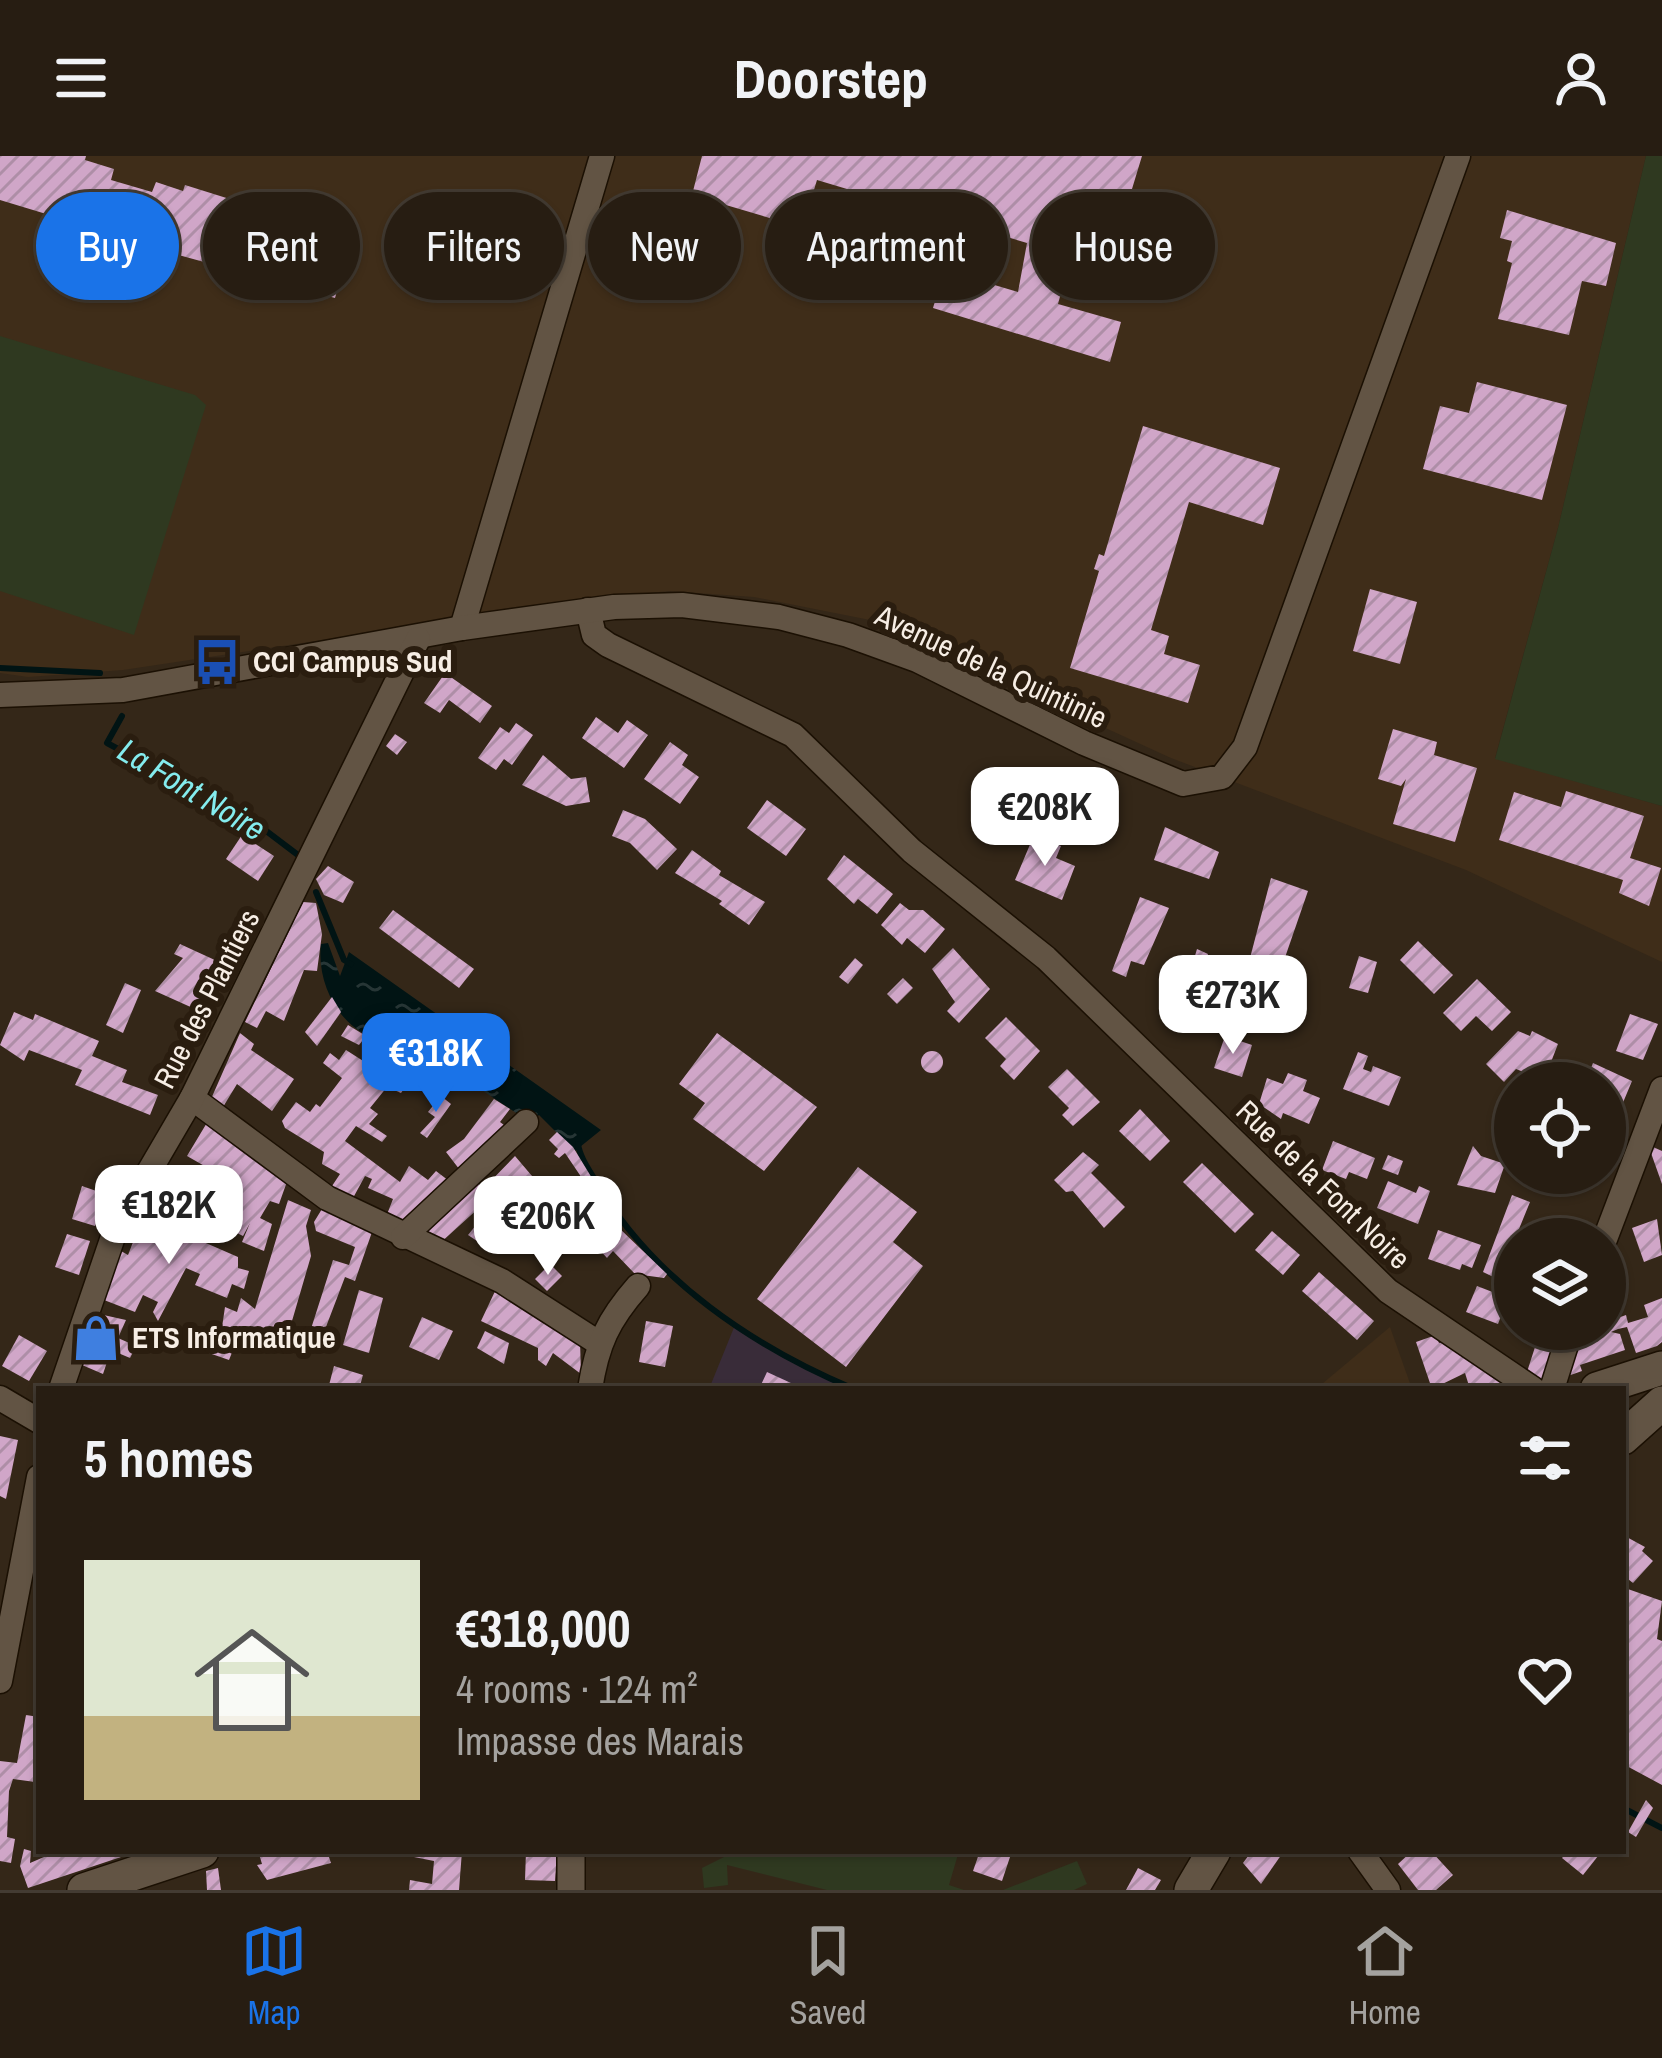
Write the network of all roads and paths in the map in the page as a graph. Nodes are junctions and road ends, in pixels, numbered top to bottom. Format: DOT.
graph roads {
  1 [pos="602,156"];
  2 [pos="1458,156"];
  3 [pos="588,610"];
  4 [pos="462,628"];
  5 [pos="418,639"];
  6 [pos="0,695"];
  7 [pos="1662,1089"];
  8 [pos="192,1098"];
  9 [pos="526,1122"];
  10 [pos="1613,1218"];
  11 [pos="403,1238"];
  12 [pos="638,1286"];
  13 [pos="597,1342"];
  14 [pos="1564,1350"];
  15 [pos="1662,1368"];
  16 [pos="62,1386"];
  17 [pos="590,1386"];
  18 [pos="1529,1386"];
  19 [pos="1553,1386"];
  20 [pos="1622,1386"];
  21 [pos="0,1398"];
  22 [pos="1662,1403"];
  23 [pos="36,1418"];
  24 [pos="1626,1435"];
  25 [pos="36,1493"];
  26 [pos="0,1681"];
  27 [pos="193,1854"];
  28 [pos="571,1854"];
  29 [pos="1212,1854"];
  30 [pos="1362,1854"];
  31 [pos="84,1890"];
  32 [pos="571,1890"];
  33 [pos="1191,1890"];
  34 [pos="1388,1890"];
  1 -- 4 [label="street"];
  2 -- 3 [label="street, Avenue de la Quintinie"];
  3 -- 4 [label="street, Avenue de la Quintinie"];
  3 -- 18 [label="street, Rue de la Font Noire"];
  4 -- 5 [label="street, Avenue de la Quintinie"];
  5 -- 6 [label="street, Avenue de la Quintinie"];
  5 -- 8 [label="street, Rue des Plantiers"];
  7 -- 10 [label="street"];
  8 -- 11 [label="street"];
  8 -- 16 [label="street, Rue des Plantiers"];
  9 -- 11 [label="street"];
  11 -- 13 [label="street"];
  12 -- 13 [label="street"];
  13 -- 17 [label="street"];
  14 -- 19 [label="street"];
  15 -- 20 [label="main road"];
  21 -- 23 [label="street"];
  22 -- 24 [label="main road"];
  25 -- 26 [label="street"];
  27 -- 31 [label="main road"];
  28 -- 32 [label="street"];
  29 -- 33 [label="main road"];
  30 -- 34 [label="street"];
}
